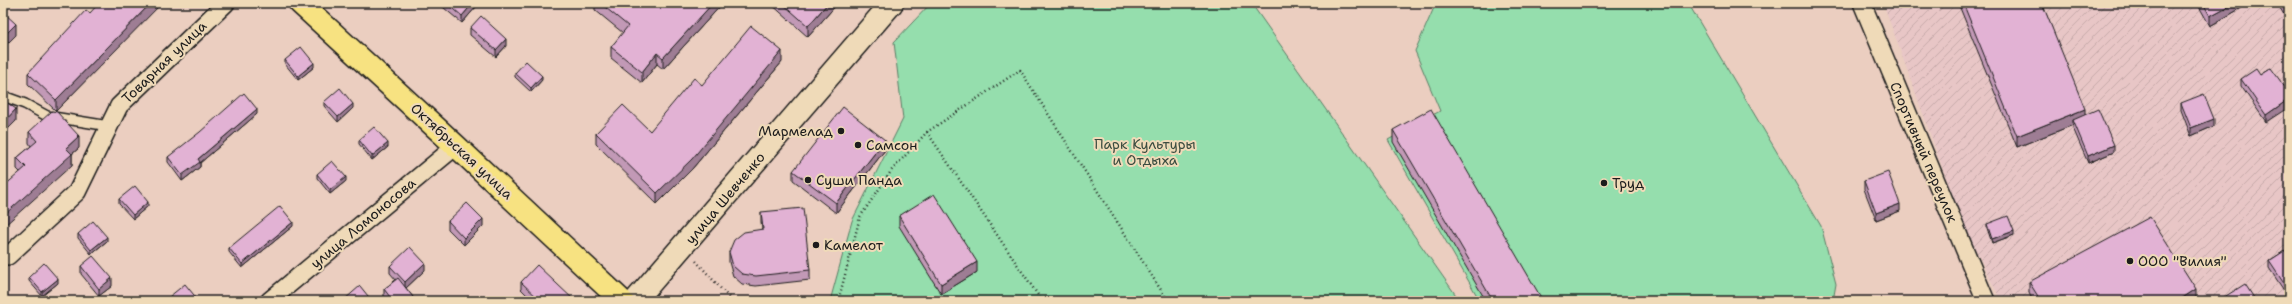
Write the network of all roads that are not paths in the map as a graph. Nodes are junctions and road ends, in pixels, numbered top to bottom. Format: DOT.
graph roads {
  1 [pos="226,3"];
  2 [pos="300,3"];
  3 [pos="892,3"];
  4 [pos="1862,3"];
  5 [pos="3,96"];
  6 [pos="109,126"];
  7 [pos="456,146"];
  8 [pos="8,256"];
  9 [pos="269,301"];
  10 [pos="622,301"];
  11 [pos="635,301"];
  12 [pos="1986,301"];
  1 -- 6 [label="street, Товарная улица"];
  2 -- 7 [label="main road, Октябрьская улица"];
  3 -- 11 [label="street, улица Шевченко"];
  4 -- 12 [label="street, Спортивный переулок"];
  5 -- 6 [label="lane"];
  6 -- 8 [label="street, Товарная улица"];
  7 -- 9 [label="street, улица Ломоносова"];
  7 -- 10 [label="main road, Октябрьская улица"];
}
